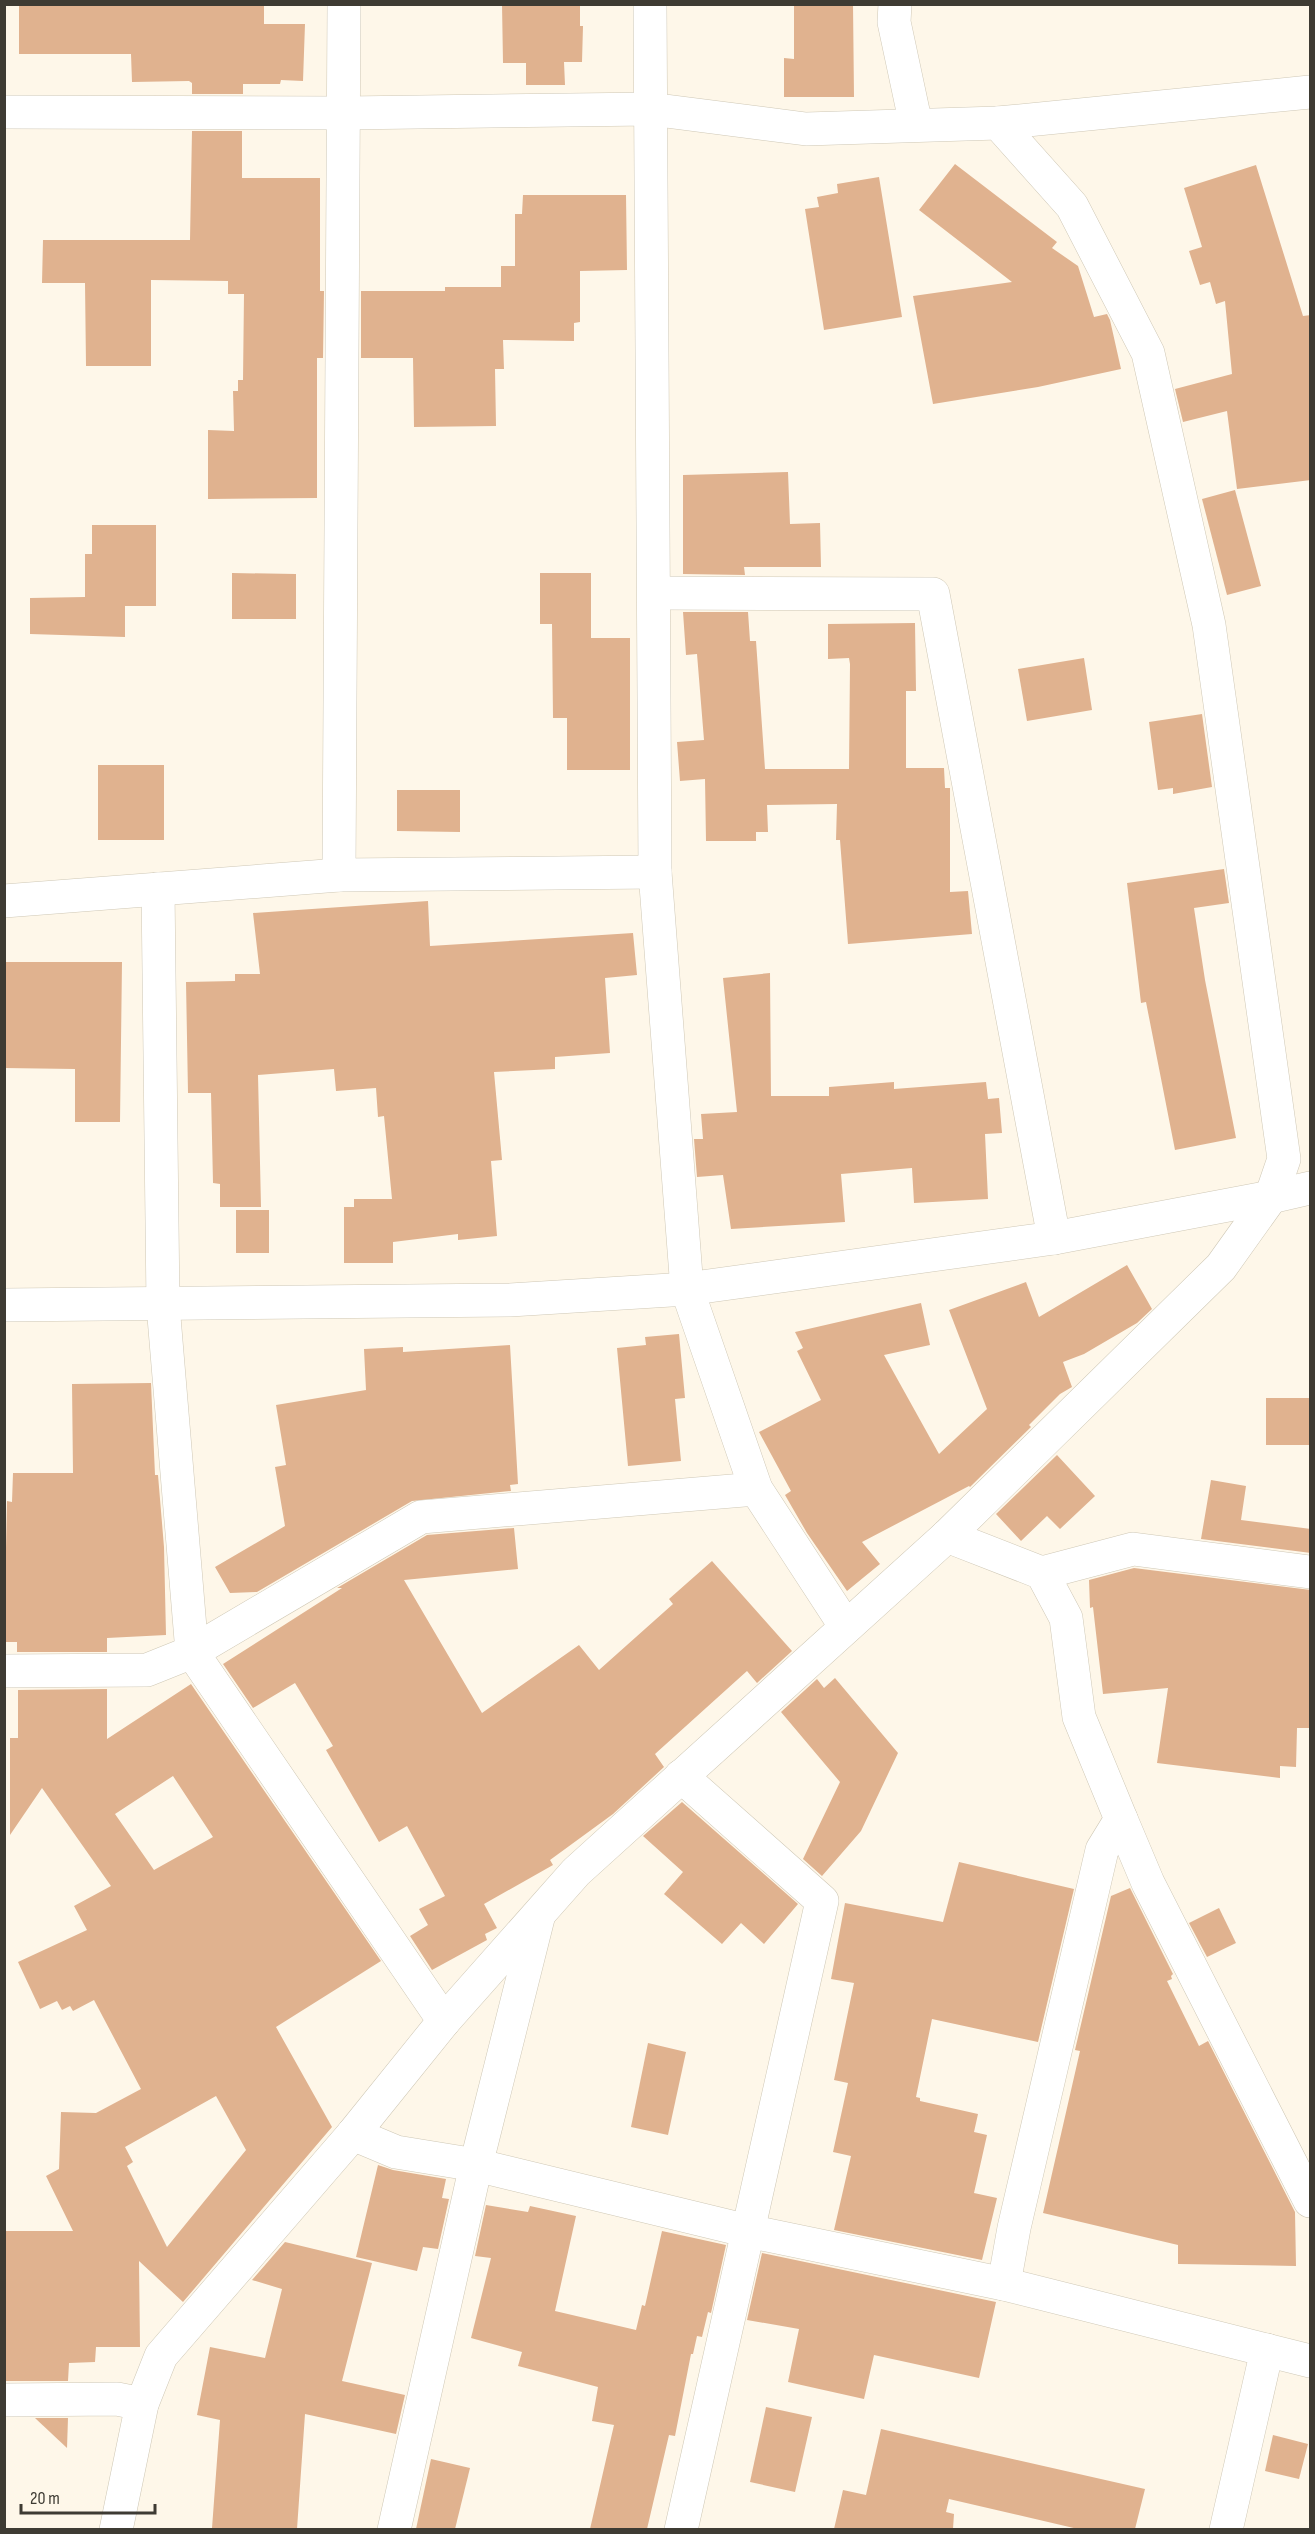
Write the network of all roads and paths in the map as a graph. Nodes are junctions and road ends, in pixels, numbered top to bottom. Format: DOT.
graph roads {
  1 [pos="344,4"];
  2 [pos="650,4"];
  3 [pos="895,4"];
  4 [pos="1311,92"];
  5 [pos="650,109"];
  6 [pos="4,112"];
  7 [pos="346,113"];
  8 [pos="998,123"];
  9 [pos="916,125"];
  10 [pos="655,593"];
  11 [pos="655,872"];
  12 [pos="339,875"];
  13 [pos="158,889"];
  14 [pos="4,901"];
  15 [pos="1311,1188"];
  16 [pos="1271,1197"];
  17 [pos="1054,1238"];
  18 [pos="687,1288"];
  19 [pos="4,1305"];
  20 [pos="163,1305"];
  21 [pos="756,1489"];
  22 [pos="947,1536"];
  23 [pos="1311,1572"];
  24 [pos="1041,1573"];
  25 [pos="846,1627"];
  26 [pos="192,1652"];
  27 [pos="4,1671"];
  28 [pos="681,1776"];
  29 [pos="1121,1819"];
  30 [pos="540,1913"];
  31 [pos="444,2021"];
  32 [pos="353,2133"];
  33 [pos="476,2165"];
  34 [pos="1311,2201"];
  35 [pos="748,2231"];
  36 [pos="1004,2284"];
  37 [pos="1267,2350"];
  38 [pos="1311,2361"];
  39 [pos="4,2400"];
  40 [pos="142,2404"];
  41 [pos="116,2529"];
  42 [pos="394,2529"];
  43 [pos="681,2529"];
  44 [pos="1226,2529"];
  1 -- 7 [label="street"];
  2 -- 5 [label="street"];
  3 -- 9 [label="street"];
  4 -- 8 [label="street"];
  5 -- 7 [label="street"];
  5 -- 9 [label="street"];
  5 -- 10 [label="street"];
  6 -- 7 [label="street"];
  7 -- 12 [label="street"];
  8 -- 9 [label="street"];
  8 -- 16 [label="street"];
  10 -- 11 [label="street"];
  10 -- 17 [label="street"];
  11 -- 12 [label="street"];
  11 -- 18 [label="street"];
  12 -- 13 [label="street"];
  13 -- 14 [label="street"];
  13 -- 20 [label="street"];
  15 -- 16 [label="street"];
  16 -- 17 [label="street"];
  16 -- 22 [label="street"];
  17 -- 18 [label="street"];
  18 -- 20 [label="street"];
  18 -- 21 [label="street"];
  19 -- 20 [label="street"];
  20 -- 26 [label="street"];
  21 -- 25 [label="street"];
  21 -- 26 [label="street"];
  22 -- 24 [label="street"];
  22 -- 25 [label="street"];
  23 -- 24 [label="street"];
  24 -- 29 [label="street"];
  25 -- 28 [label="street"];
  26 -- 27 [label="street"];
  26 -- 31 [label="street"];
  28 -- 30 [label="street"];
  28 -- 35 [label="street"];
  29 -- 34 [label="street"];
  29 -- 36 [label="street"];
  30 -- 31 [label="street"];
  30 -- 33 [label="street"];
  31 -- 32 [label="street"];
  32 -- 33 [label="street"];
  32 -- 40 [label="street"];
  33 -- 35 [label="street"];
  33 -- 42 [label="street"];
  35 -- 36 [label="street"];
  35 -- 43 [label="street"];
  36 -- 37 [label="street"];
  37 -- 38 [label="street"];
  37 -- 44 [label="street"];
  39 -- 40 [label="street"];
  40 -- 41 [label="street"];
}
